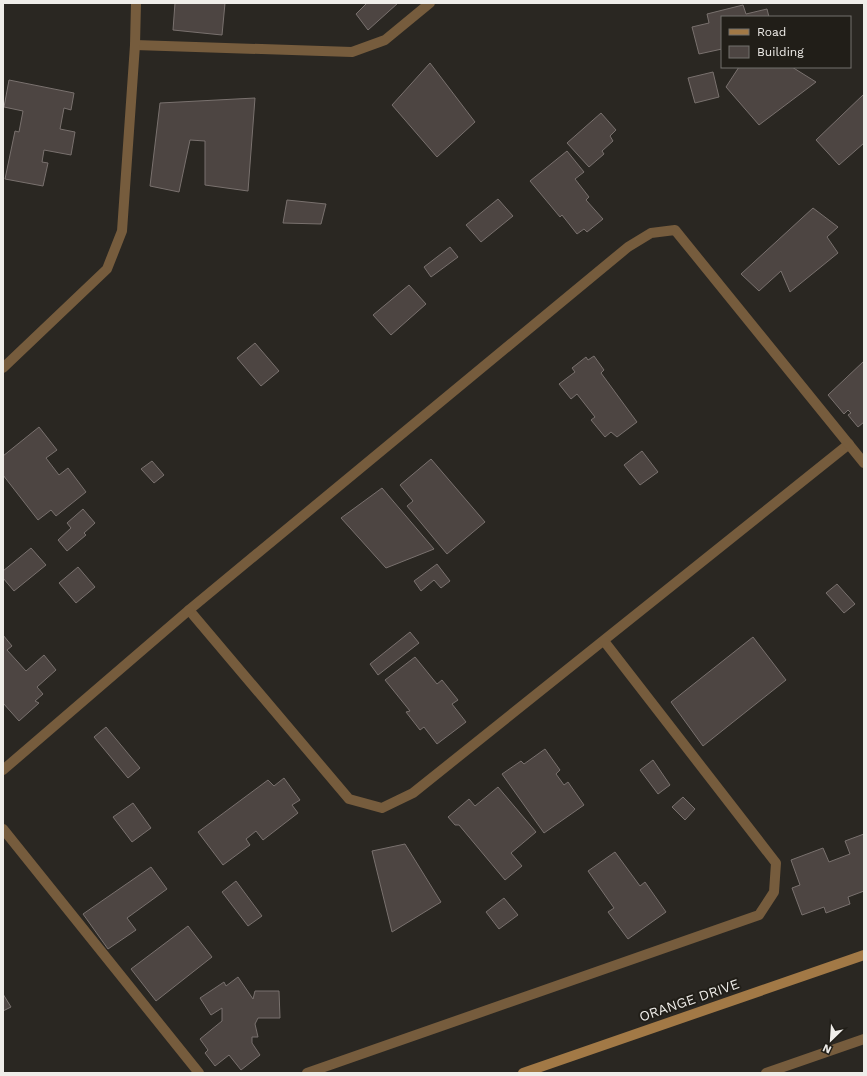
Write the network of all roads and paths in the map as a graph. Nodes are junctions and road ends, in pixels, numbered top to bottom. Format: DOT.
graph roads {
  1 [pos="136,3"];
  2 [pos="430,3"];
  3 [pos="135,45"];
  4 [pos="3,368"];
  5 [pos="848,444"];
  6 [pos="864,463"];
  7 [pos="189,610"];
  8 [pos="604,641"];
  9 [pos="3,770"];
  10 [pos="3,829"];
  11 [pos="864,955"];
  12 [pos="864,1040"];
  13 [pos="199,1073"];
  14 [pos="307,1073"];
  15 [pos="523,1073"];
  16 [pos="766,1073"];
  1 -- 3 [label="street"];
  2 -- 3 [label="street"];
  3 -- 4 [label="street"];
  5 -- 6 [label="street"];
  5 -- 7 [label="street"];
  5 -- 8 [label="street"];
  7 -- 8 [label="street"];
  7 -- 9 [label="street"];
  8 -- 14 [label="street"];
  10 -- 13 [label="street"];
  11 -- 15 [label="street, ORANGE DRIVE"];
  12 -- 16 [label="street"];
}
